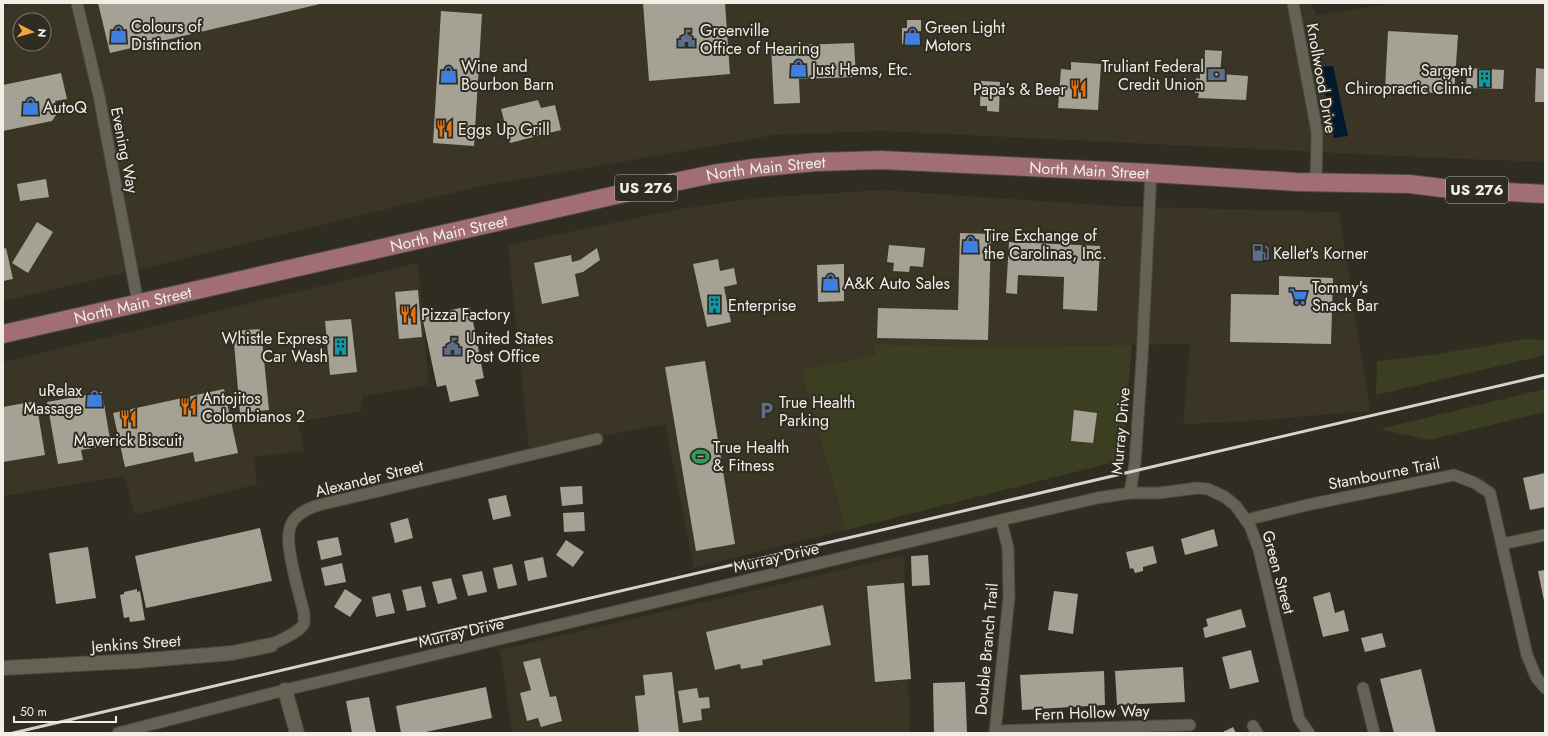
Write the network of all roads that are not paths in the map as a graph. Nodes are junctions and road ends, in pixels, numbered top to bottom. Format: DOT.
graph roads {
  1 [pos="78,3"];
  2 [pos="1293,3"];
  3 [pos="1152,173"];
  4 [pos="1316,183"];
  5 [pos="1545,194"];
  6 [pos="138,304"];
  7 [pos="3,334"];
  8 [pos="598,439"];
  9 [pos="1130,493"];
  10 [pos="1001,520"];
  11 [pos="1246,520"];
  12 [pos="1545,535"];
  13 [pos="1502,544"];
  14 [pos="270,645"];
  15 [pos="3,668"];
  16 [pos="1363,688"];
  17 [pos="1545,688"];
  18 [pos="285,690"];
  19 [pos="1190,725"];
  20 [pos="1113,730"];
  21 [pos="995,732"];
  22 [pos="118,733"];
  23 [pos="297,733"];
  24 [pos="1309,733"];
  25 [pos="1374,733"];
  1 -- 6 [label="street, Evening Way"];
  2 -- 4 [label="street, Knollwood Drive"];
  3 -- 4 [label="main road, North Main Street / US 276"];
  3 -- 6 [label="main road, North Main Street / US 276"];
  3 -- 9 [label="street, Murray Drive"];
  4 -- 5 [label="main road, North Main Street / US 276"];
  6 -- 7 [label="main road, North Main Street / US 276"];
  8 -- 14 [label="street, Alexander Street"];
  9 -- 10 [label="street, Murray Drive"];
  9 -- 11 [label="street, Green Street"];
  10 -- 18 [label="street, Murray Drive"];
  10 -- 21 [label="street, Double Branch Trail"];
  11 -- 13 [label="street, Stambourne Trail"];
  11 -- 24 [label="street, Green Street"];
  12 -- 13 [label="street"];
  13 -- 17 [label="street, Stambourne Trail"];
  14 -- 15 [label="street, Jenkins Street"];
  16 -- 25 [label="street"];
  18 -- 22 [label="street, Murray Drive"];
  18 -- 23 [label="street"];
  19 -- 20 [label="street, Fern Hollow Way"];
  20 -- 21 [label="street, Fern Hollow Way"];
}
